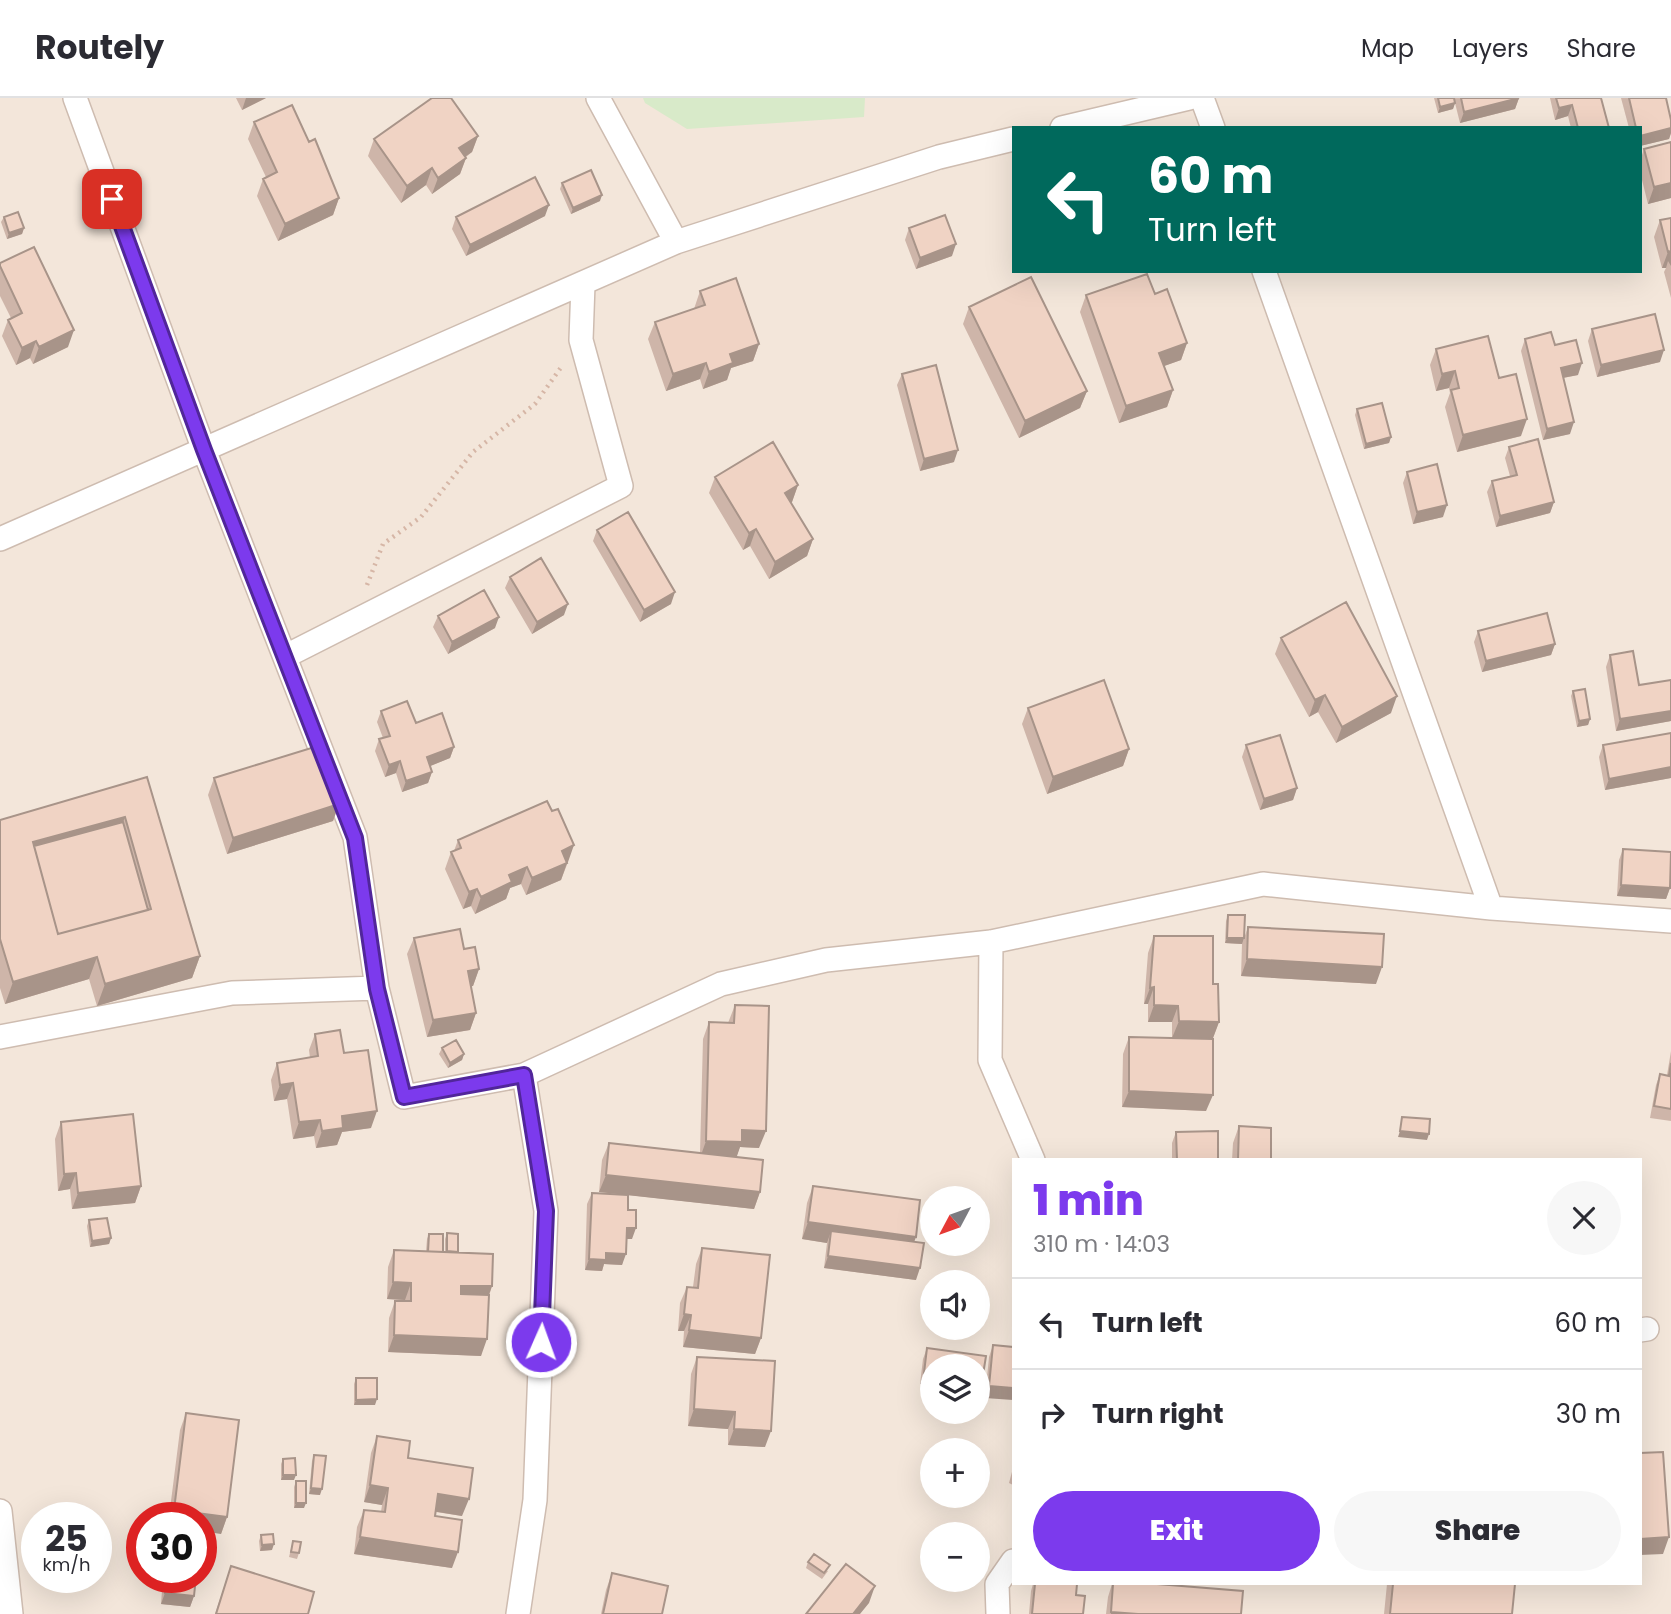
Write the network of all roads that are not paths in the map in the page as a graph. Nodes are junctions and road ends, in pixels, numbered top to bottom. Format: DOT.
graph roads {
  1 [pos="75,98"];
  2 [pos="598,98"];
  3 [pos="1189,98"];
  4 [pos="1202,98"];
  5 [pos="1070,126"];
  6 [pos="1212,126"];
  7 [pos="1012,139"];
  8 [pos="676,242"];
  9 [pos="1265,273"];
  10 [pos="583,284"];
  11 [pos="204,450"];
  12 [pos="0,538"];
  13 [pos="286,656"];
  14 [pos="1491,908"];
  15 [pos="1671,921"];
  16 [pos="991,942"];
  17 [pos="377,989"];
  18 [pos="0,1037"];
  19 [pos="524,1075"];
  20 [pos="1032,1158"];
  21 [pos="0,1511"];
  22 [pos="1012,1562"];
  23 [pos="10,1614"];
  24 [pos="518,1614"];
  25 [pos="998,1614"];
  1 -- 11 [label="street"];
  2 -- 8 [label="street"];
  3 -- 5 [label="street"];
  4 -- 6 [label="street"];
  7 -- 8 [label="street"];
  8 -- 10 [label="street"];
  9 -- 14 [label="street"];
  10 -- 11 [label="street"];
  10 -- 13 [label="street"];
  11 -- 12 [label="street"];
  11 -- 13 [label="street"];
  13 -- 17 [label="street"];
  14 -- 15 [label="street"];
  14 -- 16 [label="street"];
  16 -- 19 [label="street"];
  16 -- 20 [label="street"];
  17 -- 18 [label="street"];
  17 -- 19 [label="street"];
  19 -- 24 [label="street"];
  21 -- 23 [label="street"];
  22 -- 25 [label="street"];
}
